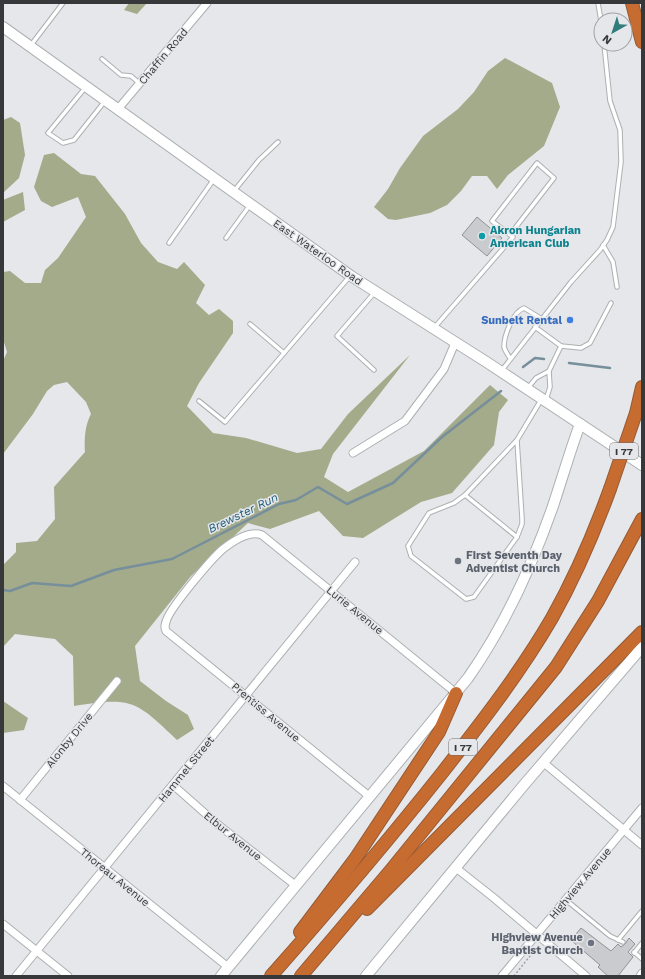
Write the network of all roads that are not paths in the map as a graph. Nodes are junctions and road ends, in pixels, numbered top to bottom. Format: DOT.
graph roads {
  1 [pos="63,3"];
  2 [pos="207,3"];
  3 [pos="632,3"];
  4 [pos="3,27"];
  5 [pos="642,42"];
  6 [pos="30,46"];
  7 [pos="605,52"];
  8 [pos="102,59"];
  9 [pos="139,83"];
  10 [pos="86,86"];
  11 [pos="106,100"];
  12 [pos="118,109"];
  13 [pos="278,142"];
  14 [pos="214,178"];
  15 [pos="234,192"];
  16 [pos="251,204"];
  17 [pos="513,237"];
  18 [pos="226,238"];
  19 [pos="169,244"];
  20 [pos="603,246"];
  21 [pos="351,276"];
  22 [pos="617,287"];
  23 [pos="376,292"];
  24 [pos="611,303"];
  25 [pos="542,318"];
  26 [pos="250,324"];
  27 [pos="535,327"];
  28 [pos="434,329"];
  29 [pos="455,343"];
  30 [pos="561,346"];
  31 [pos="284,353"];
  32 [pos="510,358"];
  33 [pos="374,370"];
  34 [pos="501,371"];
  35 [pos="549,371"];
  36 [pos="642,387"];
  37 [pos="527,389"];
  38 [pos="544,400"];
  39 [pos="199,401"];
  40 [pos="580,424"];
  41 [pos="517,440"];
  42 [pos="353,453"];
  43 [pos="642,465"];
  44 [pos="465,495"];
  45 [pos="642,519"];
  46 [pos="642,528"];
  47 [pos="517,537"];
  48 [pos="355,562"];
  49 [pos="610,579"];
  50 [pos="331,591"];
  51 [pos="165,628"];
  52 [pos="642,632"];
  53 [pos="642,647"];
  54 [pos="117,681"];
  55 [pos="456,693"];
  56 [pos="246,695"];
  57 [pos="544,763"];
  58 [pos="173,785"];
  59 [pos="3,786"];
  60 [pos="369,796"];
  61 [pos="20,800"];
  62 [pos="642,808"];
  63 [pos="624,830"];
  64 [pos="642,845"];
  65 [pos="104,868"];
  66 [pos="456,868"];
  67 [pos="295,885"];
  68 [pos="566,900"];
  69 [pos="642,911"];
  70 [pos="3,924"];
  71 [pos="537,935"];
  72 [pos="618,940"];
  73 [pos="623,942"];
  74 [pos="642,943"];
  75 [pos="37,951"];
  76 [pos="642,959"];
  77 [pos="228,967"];
  78 [pos="642,973"];
  79 [pos="16,976"];
  80 [pos="68,976"];
  81 [pos="221,976"];
  82 [pos="266,976"];
  83 [pos="271,976"];
  84 [pos="301,976"];
  85 [pos="366,976"];
  86 [pos="502,976"];
  87 [pos="586,976"];
  88 [pos="640,976"];
  1 -- 6 [label="lane"];
  2 -- 9 [label="street, Chaffin Road"];
  3 -- 5 [label="highway"];
  4 -- 6 [label="main road, East Waterloo Road"];
  6 -- 10 [label="main road, East Waterloo Road"];
  7 -- 20 [label="lane"];
  8 -- 9 [label="lane"];
  9 -- 12 [label="street, Chaffin Road"];
  10 -- 11 [label="main road, East Waterloo Road"];
  10 -- 11 [label="lane"];
  11 -- 12 [label="main road, East Waterloo Road"];
  12 -- 14 [label="main road, East Waterloo Road"];
  13 -- 15 [label="lane"];
  14 -- 15 [label="main road, East Waterloo Road"];
  14 -- 19 [label="lane"];
  15 -- 16 [label="main road, East Waterloo Road"];
  16 -- 18 [label="lane"];
  16 -- 21 [label="main road, East Waterloo Road"];
  17 -- 17 [label="lane"];
  17 -- 28 [label="lane"];
  20 -- 22 [label="lane"];
  20 -- 25 [label="lane"];
  21 -- 23 [label="main road, East Waterloo Road"];
  21 -- 31 [label="lane"];
  23 -- 28 [label="main road, East Waterloo Road"];
  23 -- 33 [label="lane"];
  24 -- 30 [label="lane"];
  25 -- 27 [label="lane"];
  25 -- 32 [label="lane"];
  26 -- 31 [label="lane"];
  27 -- 30 [label="lane"];
  27 -- 32 [label="lane"];
  28 -- 29 [label="main road, East Waterloo Road"];
  29 -- 34 [label="main road, East Waterloo Road"];
  29 -- 42 [label="street"];
  30 -- 35 [label="lane"];
  31 -- 39 [label="lane"];
  32 -- 34 [label="lane"];
  34 -- 37 [label="main road, East Waterloo Road"];
  35 -- 37 [label="lane"];
  35 -- 38 [label="lane"];
  36 -- 83 [label="highway, I 77, bridge"];
  37 -- 38 [label="main road, East Waterloo Road"];
  38 -- 40 [label="main road, East Waterloo Road"];
  38 -- 41 [label="lane"];
  40 -- 43 [label="main road, East Waterloo Road"];
  40 -- 55 [label="main road"];
  41 -- 44 [label="lane"];
  41 -- 47 [label="lane"];
  44 -- 47 [label="lane"];
  44 -- 47 [label="lane"];
  45 -- 49 [label="highway, I 77"];
  46 -- 49 [label="highway"];
  48 -- 50 [label="street, Hammel Street"];
  49 -- 84 [label="highway, I 77"];
  50 -- 51 [label="street, Lurie Avenue"];
  50 -- 55 [label="street, Lurie Avenue"];
  50 -- 56 [label="street, Hammel Street"];
  51 -- 56 [label="street, Prentiss Avenue"];
  52 -- 84 [label="highway"];
  53 -- 57 [label="main road"];
  54 -- 61 [label="street, Alonby Drive"];
  55 -- 60 [label="main road"];
  55 -- 82 [label="highway"];
  56 -- 58 [label="street, Hammel Street"];
  56 -- 60 [label="street, Prentiss Avenue"];
  57 -- 63 [label="street"];
  57 -- 66 [label="main road"];
  58 -- 65 [label="street, Hammel Street"];
  58 -- 67 [label="street, Elbur Avenue"];
  59 -- 61 [label="street, Thoreau Avenue"];
  60 -- 67 [label="main road"];
  61 -- 65 [label="street, Thoreau Avenue"];
  62 -- 63 [label="street, Highview Avenue"];
  63 -- 64 [label="street"];
  63 -- 68 [label="street, Highview Avenue"];
  65 -- 75 [label="street, Hammel Street"];
  65 -- 77 [label="street, Thoreau Avenue"];
  66 -- 71 [label="street"];
  66 -- 85 [label="main road"];
  67 -- 77 [label="main road"];
  68 -- 71 [label="street, Highview Avenue"];
  68 -- 72 [label="lane"];
  69 -- 72 [label="lane"];
  70 -- 75 [label="street"];
  71 -- 86 [label="street, Highview Avenue"];
  71 -- 87 [label="street"];
  72 -- 73 [label="lane"];
  74 -- 76 [label="lane"];
  75 -- 79 [label="street, Hammel Street"];
  75 -- 80 [label="street"];
  77 -- 81 [label="main road"];
  78 -- 88 [label="street"];
}
